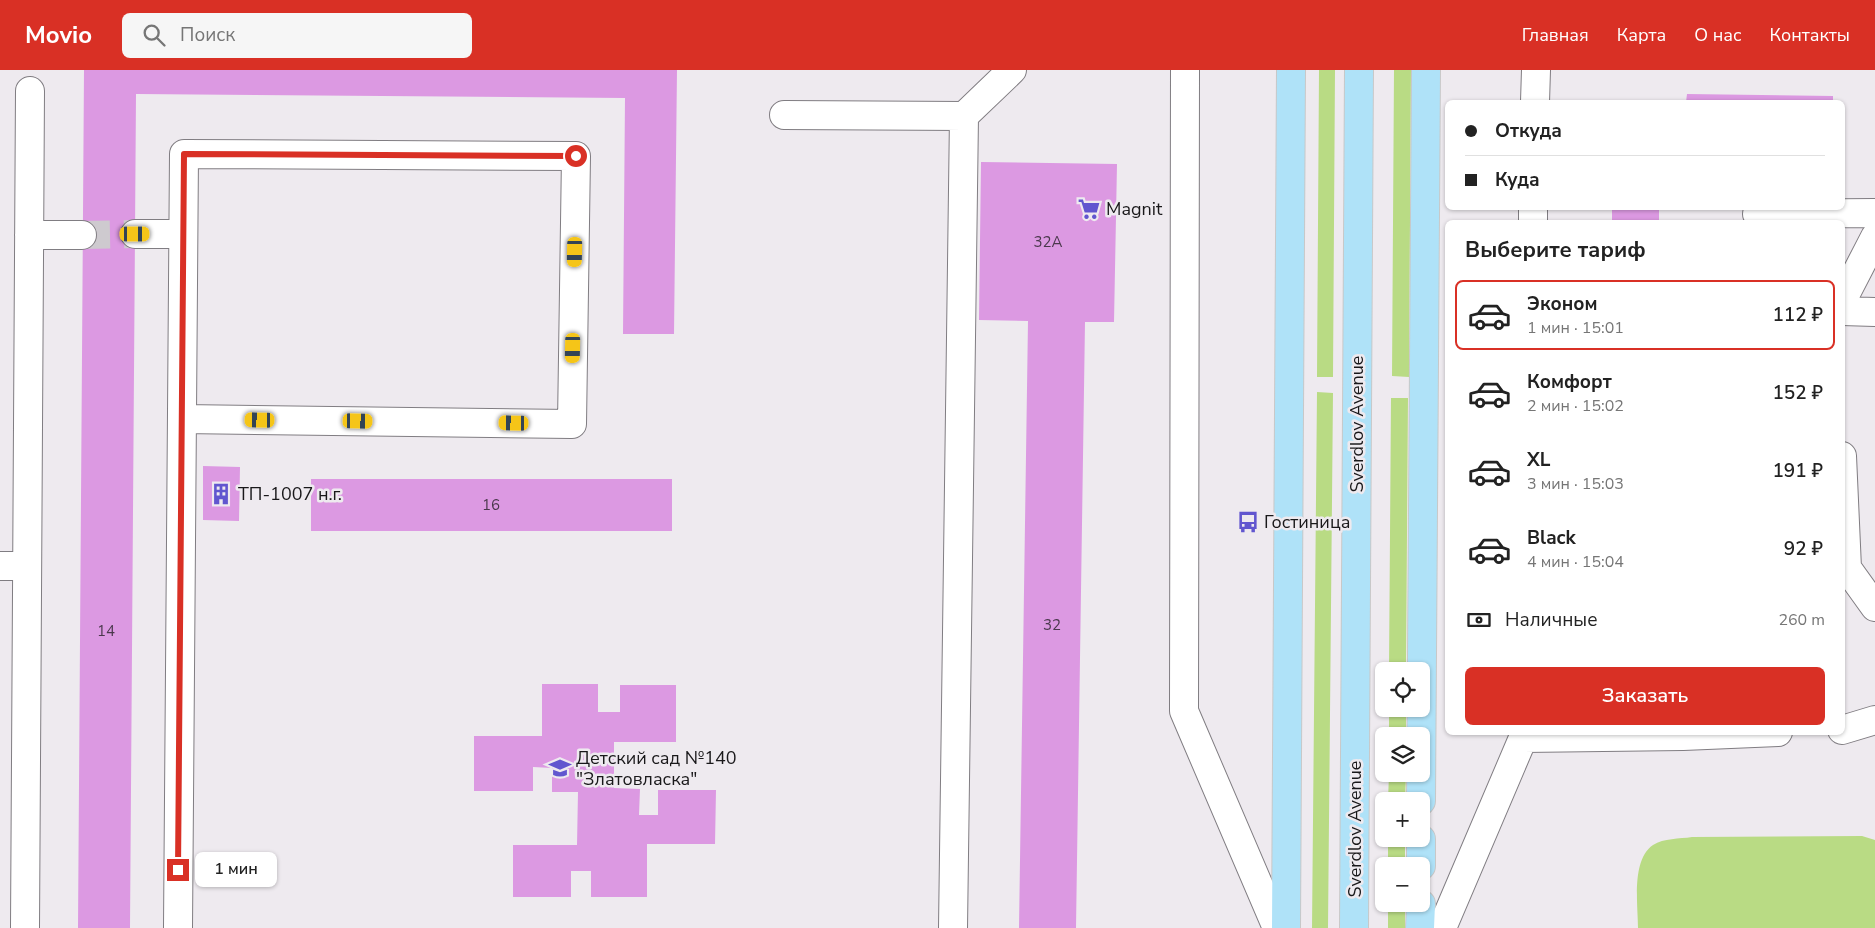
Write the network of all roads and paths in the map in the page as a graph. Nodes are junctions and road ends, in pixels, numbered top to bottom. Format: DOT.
graph roads {
  1 [pos="1012,70"];
  2 [pos="1185,70"];
  3 [pos="1291,70"];
  4 [pos="1359,70"];
  5 [pos="1426,70"];
  6 [pos="1536,70"];
  7 [pos="30,91"];
  8 [pos="1536,100"];
  9 [pos="784,115"];
  10 [pos="964,116"];
  11 [pos="1875,213"];
  12 [pos="1758,214"];
  13 [pos="135,234"];
  14 [pos="184,234"];
  15 [pos="29,235"];
  16 [pos="82,235"];
  17 [pos="1875,237"];
  18 [pos="1845,295"];
  19 [pos="1845,311"];
  20 [pos="1875,312"];
  21 [pos="182,419"];
  22 [pos="0,566"];
  23 [pos="27,566"];
  24 [pos="1845,569"];
  25 [pos="1875,607"];
  26 [pos="1875,720"];
  27 [pos="1845,729"];
  28 [pos="1524,735"];
  29 [pos="1707,735"];
  30 [pos="1421,792"];
  31 [pos="1420,912"];
  32 [pos="25,928"];
  33 [pos="178,928"];
  34 [pos="953,928"];
  35 [pos="1277,928"];
  36 [pos="1286,928"];
  37 [pos="1354,928"];
  38 [pos="1420,928"];
  39 [pos="1442,928"];
  1 -- 10 [label="street"];
  2 -- 35 [label="street"];
  3 -- 36 [label="main road"];
  4 -- 37 [label="main road, Sverdlov Avenue"];
  5 -- 30 [label="main road"];
  6 -- 8 [label="street"];
  7 -- 15 [label="street"];
  9 -- 10 [label="street"];
  10 -- 34 [label="street"];
  11 -- 12 [label="street"];
  13 -- 14 [label="street"];
  14 -- 21 [label="street"];
  14 -- 21 [label="street"];
  15 -- 16 [label="street"];
  15 -- 23 [label="street"];
  17 -- 18 [label="street"];
  19 -- 20 [label="street"];
  21 -- 33 [label="street"];
  22 -- 23 [label="street"];
  23 -- 32 [label="street"];
  24 -- 25 [label="street"];
  26 -- 27 [label="street"];
  28 -- 29 [label="street"];
  28 -- 39 [label="street"];
  31 -- 38 [label="main road"];
}
